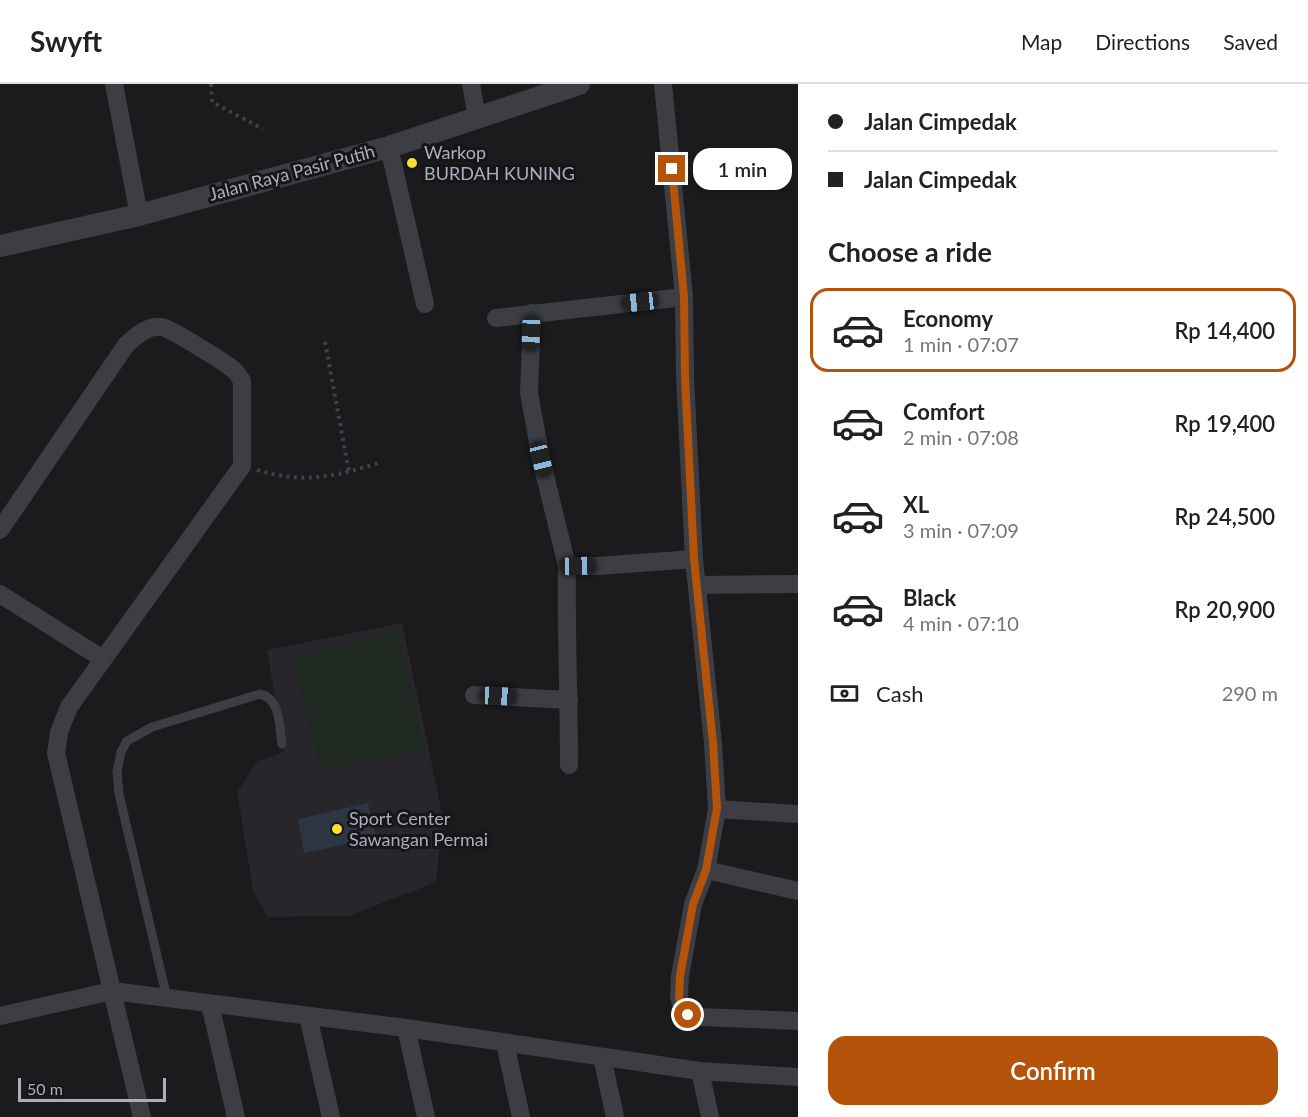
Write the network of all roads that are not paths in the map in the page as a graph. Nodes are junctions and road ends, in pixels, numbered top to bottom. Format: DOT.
graph roads {
  1 [pos="114,84"];
  2 [pos="471,84"];
  3 [pos="579,84"];
  4 [pos="663,84"];
  5 [pos="477,118"];
  6 [pos="389,147"];
  7 [pos="139,215"];
  8 [pos="0,246"];
  9 [pos="684,297"];
  10 [pos="425,304"];
  11 [pos="532,313"];
  12 [pos="496,318"];
  13 [pos="0,530"];
  14 [pos="694,559"];
  15 [pos="567,566"];
  16 [pos="798,584"];
  17 [pos="697,585"];
  18 [pos="0,594"];
  19 [pos="103,659"];
  20 [pos="474,695"];
  21 [pos="569,700"];
  22 [pos="282,744"];
  23 [pos="569,765"];
  24 [pos="717,808"];
  25 [pos="798,814"];
  26 [pos="706,870"];
  27 [pos="798,891"];
  28 [pos="112,991"];
  29 [pos="167,998"];
  30 [pos="210,1004"];
  31 [pos="0,1016"];
  32 [pos="308,1016"];
  33 [pos="798,1021"];
  34 [pos="406,1028"];
  35 [pos="505,1043"];
  36 [pos="602,1057"];
  37 [pos="699,1071"];
  38 [pos="797,1080"];
  39 [pos="142,1117"];
  40 [pos="236,1117"];
  41 [pos="331,1117"];
  42 [pos="426,1117"];
  43 [pos="520,1117"];
  44 [pos="615,1117"];
  45 [pos="710,1117"];
  1 -- 7 [label="street"];
  2 -- 5 [label="street"];
  3 -- 5 [label="street, Jalan Raya Pasir Putih"];
  4 -- 9 [label="street"];
  5 -- 6 [label="street, Jalan Raya Pasir Putih"];
  6 -- 7 [label="street, Jalan Raya Pasir Putih"];
  6 -- 10 [label="street"];
  7 -- 8 [label="street, Jalan Raya Pasir Putih"];
  9 -- 11 [label="street"];
  9 -- 14 [label="street"];
  11 -- 12 [label="street"];
  11 -- 15 [label="street"];
  13 -- 19 [label="street"];
  14 -- 15 [label="street"];
  14 -- 17 [label="street"];
  15 -- 21 [label="street"];
  16 -- 17 [label="street"];
  17 -- 24 [label="street"];
  18 -- 19 [label="street"];
  19 -- 28 [label="street"];
  20 -- 21 [label="street"];
  21 -- 23 [label="street"];
  22 -- 29 [label="lane"];
  24 -- 25 [label="street"];
  24 -- 26 [label="street"];
  26 -- 27 [label="street"];
  26 -- 33 [label="street"];
  28 -- 29 [label="street"];
  28 -- 31 [label="street"];
  28 -- 39 [label="street"];
  29 -- 30 [label="street"];
  30 -- 32 [label="street"];
  30 -- 40 [label="street"];
  32 -- 34 [label="street"];
  32 -- 41 [label="street"];
  34 -- 35 [label="street"];
  34 -- 42 [label="street"];
  35 -- 36 [label="street"];
  35 -- 43 [label="street"];
  36 -- 37 [label="street"];
  36 -- 44 [label="street"];
  37 -- 38 [label="street"];
  37 -- 45 [label="street"];
}
